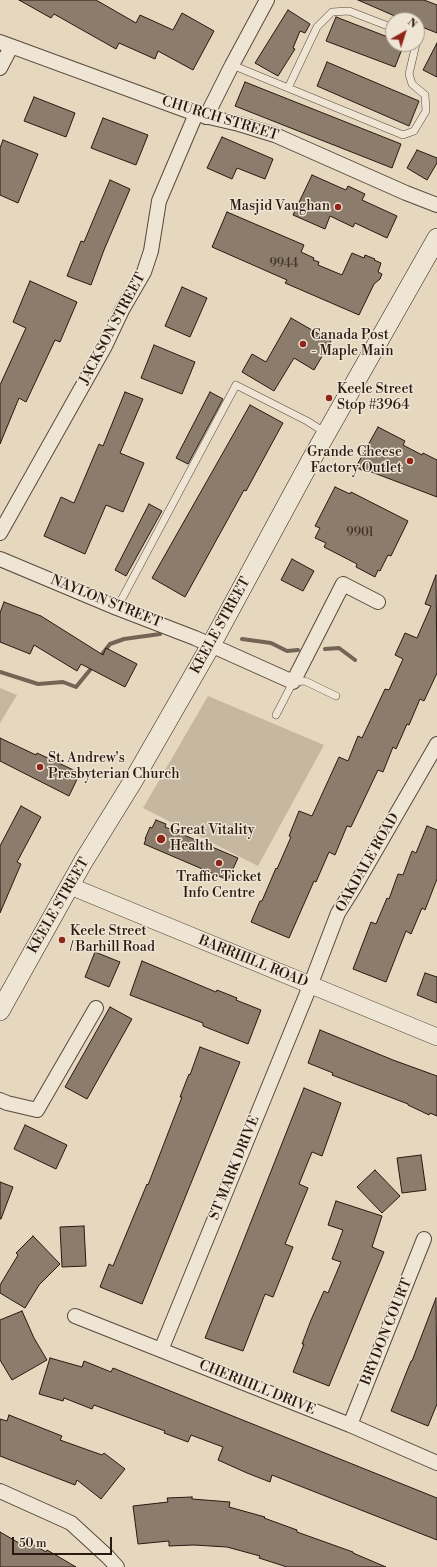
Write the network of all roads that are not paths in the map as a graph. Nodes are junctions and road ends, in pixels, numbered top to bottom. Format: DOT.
graph roads {
  1 [pos="267,0"];
  2 [pos="385,25"];
  3 [pos="6,45"];
  4 [pos="414,52"];
  5 [pos="232,65"];
  6 [pos="0,68"];
  7 [pos="288,88"];
  8 [pos="201,115"];
  9 [pos="437,205"];
  10 [pos="437,238"];
  11 [pos="327,433"];
  12 [pos="0,533"];
  13 [pos="0,559"];
  14 [pos="378,602"];
  15 [pos="117,608"];
  16 [pos="212,645"];
  17 [pos="293,682"];
  18 [pos="336,696"];
  19 [pos="276,715"];
  20 [pos="437,744"];
  21 [pos="70,886"];
  22 [pos="310,986"];
  23 [pos="96,1008"];
  24 [pos="0,1011"];
  25 [pos="437,1037"];
  26 [pos="0,1100"];
  27 [pos="424,1239"];
  28 [pos="75,1316"];
  29 [pos="161,1350"];
  30 [pos="350,1425"];
  31 [pos="437,1463"];
  32 [pos="0,1491"];
  33 [pos="117,1567"];
  1 -- 5 [label="street, JACKSON STREET"];
  2 -- 7 [label="lane"];
  3 -- 6 [label="street"];
  3 -- 8 [label="street, CHURCH STREET"];
  4 -- 7 [label="lane"];
  5 -- 7 [label="lane"];
  5 -- 8 [label="street, JACKSON STREET"];
  8 -- 9 [label="street, CHURCH STREET"];
  8 -- 12 [label="street, JACKSON STREET"];
  10 -- 11 [label="main road, KEELE STREET"];
  11 -- 15 [label="lane"];
  11 -- 16 [label="main road, KEELE STREET"];
  13 -- 15 [label="street, NAYLON STREET"];
  14 -- 17 [label="street"];
  15 -- 16 [label="street, NAYLON STREET"];
  16 -- 17 [label="street, NAYLON STREET"];
  16 -- 21 [label="main road, KEELE STREET"];
  17 -- 18 [label="lane"];
  17 -- 19 [label="lane"];
  20 -- 22 [label="street, OAKDALE ROAD"];
  21 -- 22 [label="street, BARRHILL ROAD"];
  21 -- 24 [label="main road, KEELE STREET"];
  22 -- 25 [label="street, BARRHILL ROAD"];
  22 -- 29 [label="street, ST MARK DRIVE"];
  23 -- 26 [label="street"];
  27 -- 30 [label="street, BRYDON COURT"];
  28 -- 29 [label="street, CHERHILL DRIVE"];
  29 -- 30 [label="street, CHERHILL DRIVE"];
  30 -- 31 [label="street, CHERHILL DRIVE"];
  32 -- 33 [label="street"];
}
